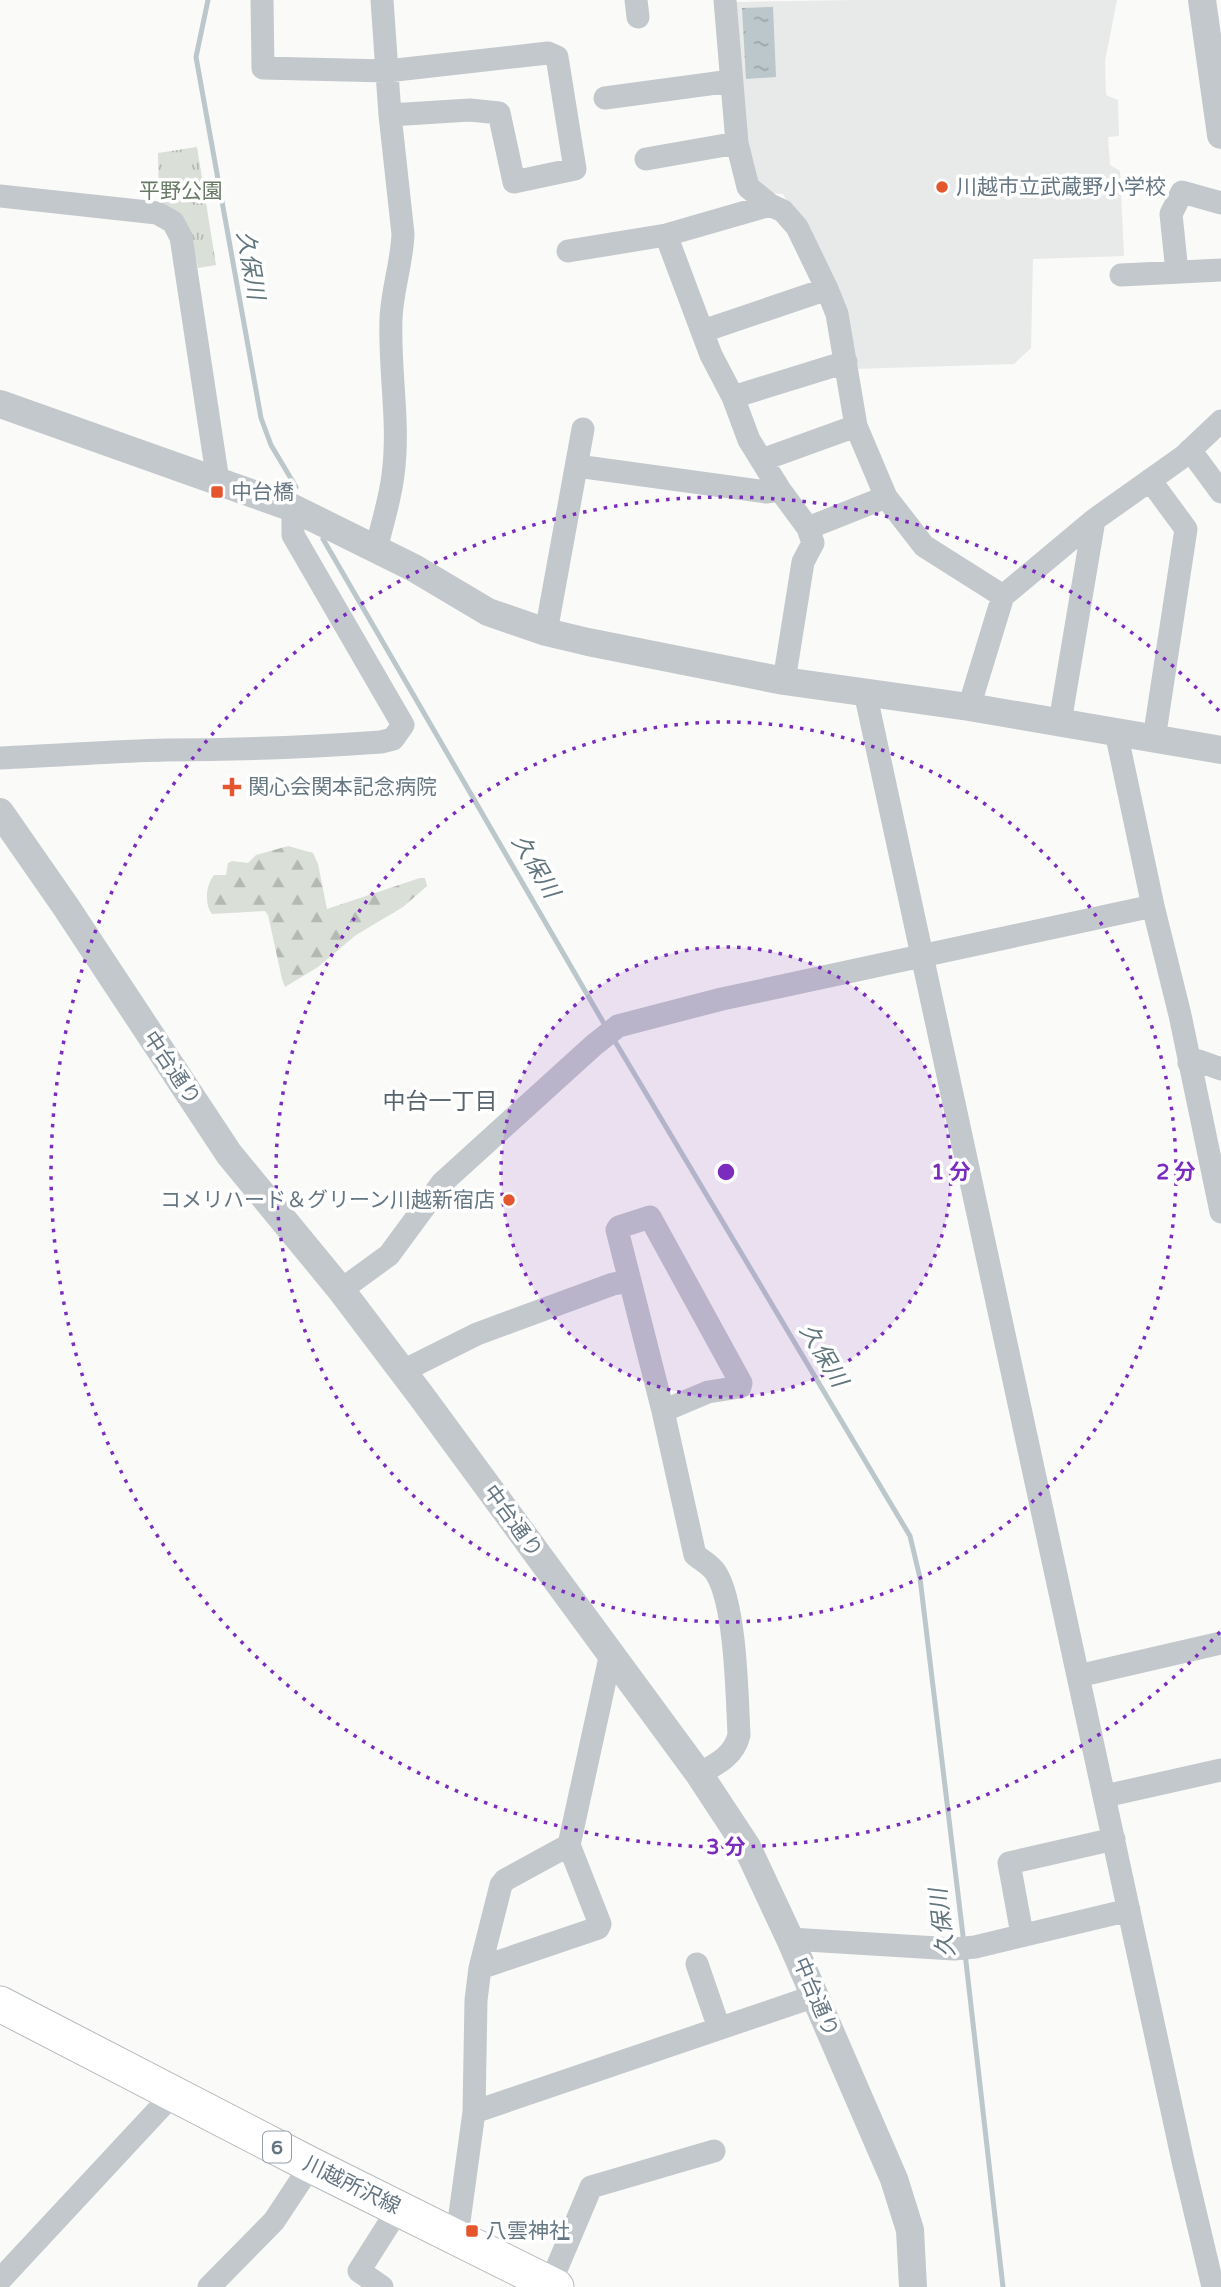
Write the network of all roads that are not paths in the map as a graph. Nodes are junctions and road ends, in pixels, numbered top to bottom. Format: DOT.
graph roads {
  1 [pos="262,0"];
  2 [pos="382,0"];
  3 [pos="725,0"];
  4 [pos="1202,0"];
  5 [pos="387,71"];
  6 [pos="731,81"];
  7 [pos="605,98"];
  8 [pos="390,115"];
  9 [pos="1221,135"];
  10 [pos="737,144"];
  11 [pos="646,159"];
  12 [pos="0,197"];
  13 [pos="1221,203"];
  14 [pos="770,205"];
  15 [pos="666,235"];
  16 [pos="568,251"];
  17 [pos="1221,270"];
  18 [pos="1177,272"];
  19 [pos="1121,275"];
  20 [pos="827,289"];
  21 [pos="703,331"];
  22 [pos="846,362"];
  23 [pos="733,397"];
  24 [pos="0,404"];
  25 [pos="1221,421"];
  26 [pos="856,426"];
  27 [pos="583,429"];
  28 [pos="1190,450"];
  29 [pos="762,460"];
  30 [pos="577,466"];
  31 [pos="1150,480"];
  32 [pos="218,481"];
  33 [pos="780,490"];
  34 [pos="1221,492"];
  35 [pos="886,497"];
  36 [pos="293,508"];
  37 [pos="1094,520"];
  38 [pos="808,528"];
  39 [pos="376,549"];
  40 [pos="1003,596"];
  41 [pos="546,632"];
  42 [pos="784,681"];
  43 [pos="865,692"];
  44 [pos="969,707"];
  45 [pos="1060,722"];
  46 [pos="1116,732"];
  47 [pos="1154,739"];
  48 [pos="1221,750"];
  49 [pos="0,758"];
  50 [pos="0,812"];
  51 [pos="1153,905"];
  52 [pos="921,957"];
  53 [pos="1189,1063"];
  54 [pos="1221,1069"];
  55 [pos="1221,1212"];
  56 [pos="630,1281"];
  57 [pos="341,1290"];
  58 [pos="403,1371"];
  59 [pos="663,1411"];
  60 [pos="1221,1643"];
  61 [pos="611,1653"];
  62 [pos="1078,1676"];
  63 [pos="1221,1770"];
  64 [pos="699,1774"];
  65 [pos="1105,1796"];
  66 [pos="1114,1839"];
  67 [pos="569,1846"];
  68 [pos="1129,1910"];
  69 [pos="1022,1934"];
  70 [pos="790,1939"];
  71 [pos="697,1964"];
  72 [pos="480,1968"];
  73 [pos="816,1996"];
  74 [pos="0,2004"];
  75 [pos="719,2028"];
  76 [pos="174,2093"];
  77 [pos="474,2112"];
  78 [pos="714,2151"];
  79 [pos="311,2165"];
  80 [pos="399,2208"];
  81 [pos="457,2236"];
  82 [pos="2,2273"];
  83 [pos="553,2286"];
  84 [pos="209,2287"];
  85 [pos="382,2287"];
  86 [pos="913,2287"];
  87 [pos="1213,2287"];
  1 -- 5 [label="street"];
  2 -- 5 [label="street"];
  3 -- 6 [label="street"];
  4 -- 9 [label="street"];
  5 -- 8 [label="street"];
  5 -- 8 [label="street"];
  6 -- 7 [label="street"];
  6 -- 10 [label="street"];
  8 -- 39 [label="street"];
  10 -- 11 [label="street"];
  10 -- 14 [label="street"];
  12 -- 32 [label="street"];
  13 -- 18 [label="street"];
  14 -- 15 [label="street"];
  14 -- 20 [label="street"];
  15 -- 16 [label="street"];
  15 -- 21 [label="street"];
  17 -- 18 [label="street"];
  18 -- 19 [label="street"];
  20 -- 21 [label="street"];
  20 -- 22 [label="street"];
  21 -- 23 [label="street"];
  22 -- 23 [label="street"];
  22 -- 26 [label="street"];
  23 -- 29 [label="street"];
  24 -- 32 [label="street"];
  25 -- 28 [label="street"];
  26 -- 29 [label="street"];
  26 -- 35 [label="street"];
  27 -- 30 [label="street"];
  28 -- 31 [label="street"];
  28 -- 34 [label="street"];
  29 -- 33 [label="street"];
  30 -- 33 [label="street"];
  30 -- 41 [label="street"];
  31 -- 37 [label="street"];
  31 -- 47 [label="street"];
  32 -- 36 [label="street"];
  33 -- 38 [label="street"];
  35 -- 38 [label="street"];
  35 -- 40 [label="street"];
  36 -- 39 [label="street"];
  36 -- 49 [label="street"];
  37 -- 40 [label="street"];
  37 -- 45 [label="street"];
  38 -- 42 [label="street"];
  39 -- 41 [label="street"];
  40 -- 44 [label="street"];
  41 -- 42 [label="street"];
  42 -- 43 [label="street"];
  43 -- 44 [label="street"];
  43 -- 52 [label="street"];
  44 -- 45 [label="street"];
  45 -- 46 [label="street"];
  46 -- 47 [label="street"];
  46 -- 51 [label="street"];
  47 -- 48 [label="street"];
  50 -- 57 [label="street, 中台通り"];
  51 -- 52 [label="street"];
  51 -- 53 [label="street"];
  52 -- 57 [label="street"];
  52 -- 62 [label="street"];
  53 -- 54 [label="street"];
  53 -- 55 [label="street"];
  56 -- 58 [label="street"];
  56 -- 59 [label="street"];
  56 -- 59 [label="street"];
  57 -- 58 [label="street, 中台通り"];
  58 -- 61 [label="street, 中台通り"];
  59 -- 64 [label="street"];
  60 -- 62 [label="street"];
  61 -- 64 [label="street, 中台通り"];
  61 -- 67 [label="street"];
  62 -- 65 [label="street"];
  63 -- 65 [label="street"];
  64 -- 70 [label="street, 中台通り"];
  65 -- 66 [label="street"];
  66 -- 68 [label="street"];
  66 -- 69 [label="street"];
  67 -- 72 [label="street"];
  67 -- 72 [label="street"];
  68 -- 69 [label="street"];
  68 -- 87 [label="street"];
  69 -- 70 [label="street"];
  70 -- 73 [label="street, 中台通り"];
  71 -- 75 [label="street"];
  72 -- 77 [label="street"];
  73 -- 75 [label="street"];
  73 -- 86 [label="street, 中台通り"];
  74 -- 76 [label="main road, 川越所沢線 / 6"];
  75 -- 77 [label="street"];
  76 -- 79 [label="main road, 川越所沢線 / 6"];
  76 -- 82 [label="street"];
  77 -- 81 [label="street"];
  78 -- 83 [label="street"];
  79 -- 80 [label="main road, 川越所沢線 / 6"];
  79 -- 84 [label="street"];
  80 -- 81 [label="main road, 川越所沢線 / 6"];
  80 -- 85 [label="street"];
  81 -- 83 [label="main road, 川越所沢線 / 6"];
}
